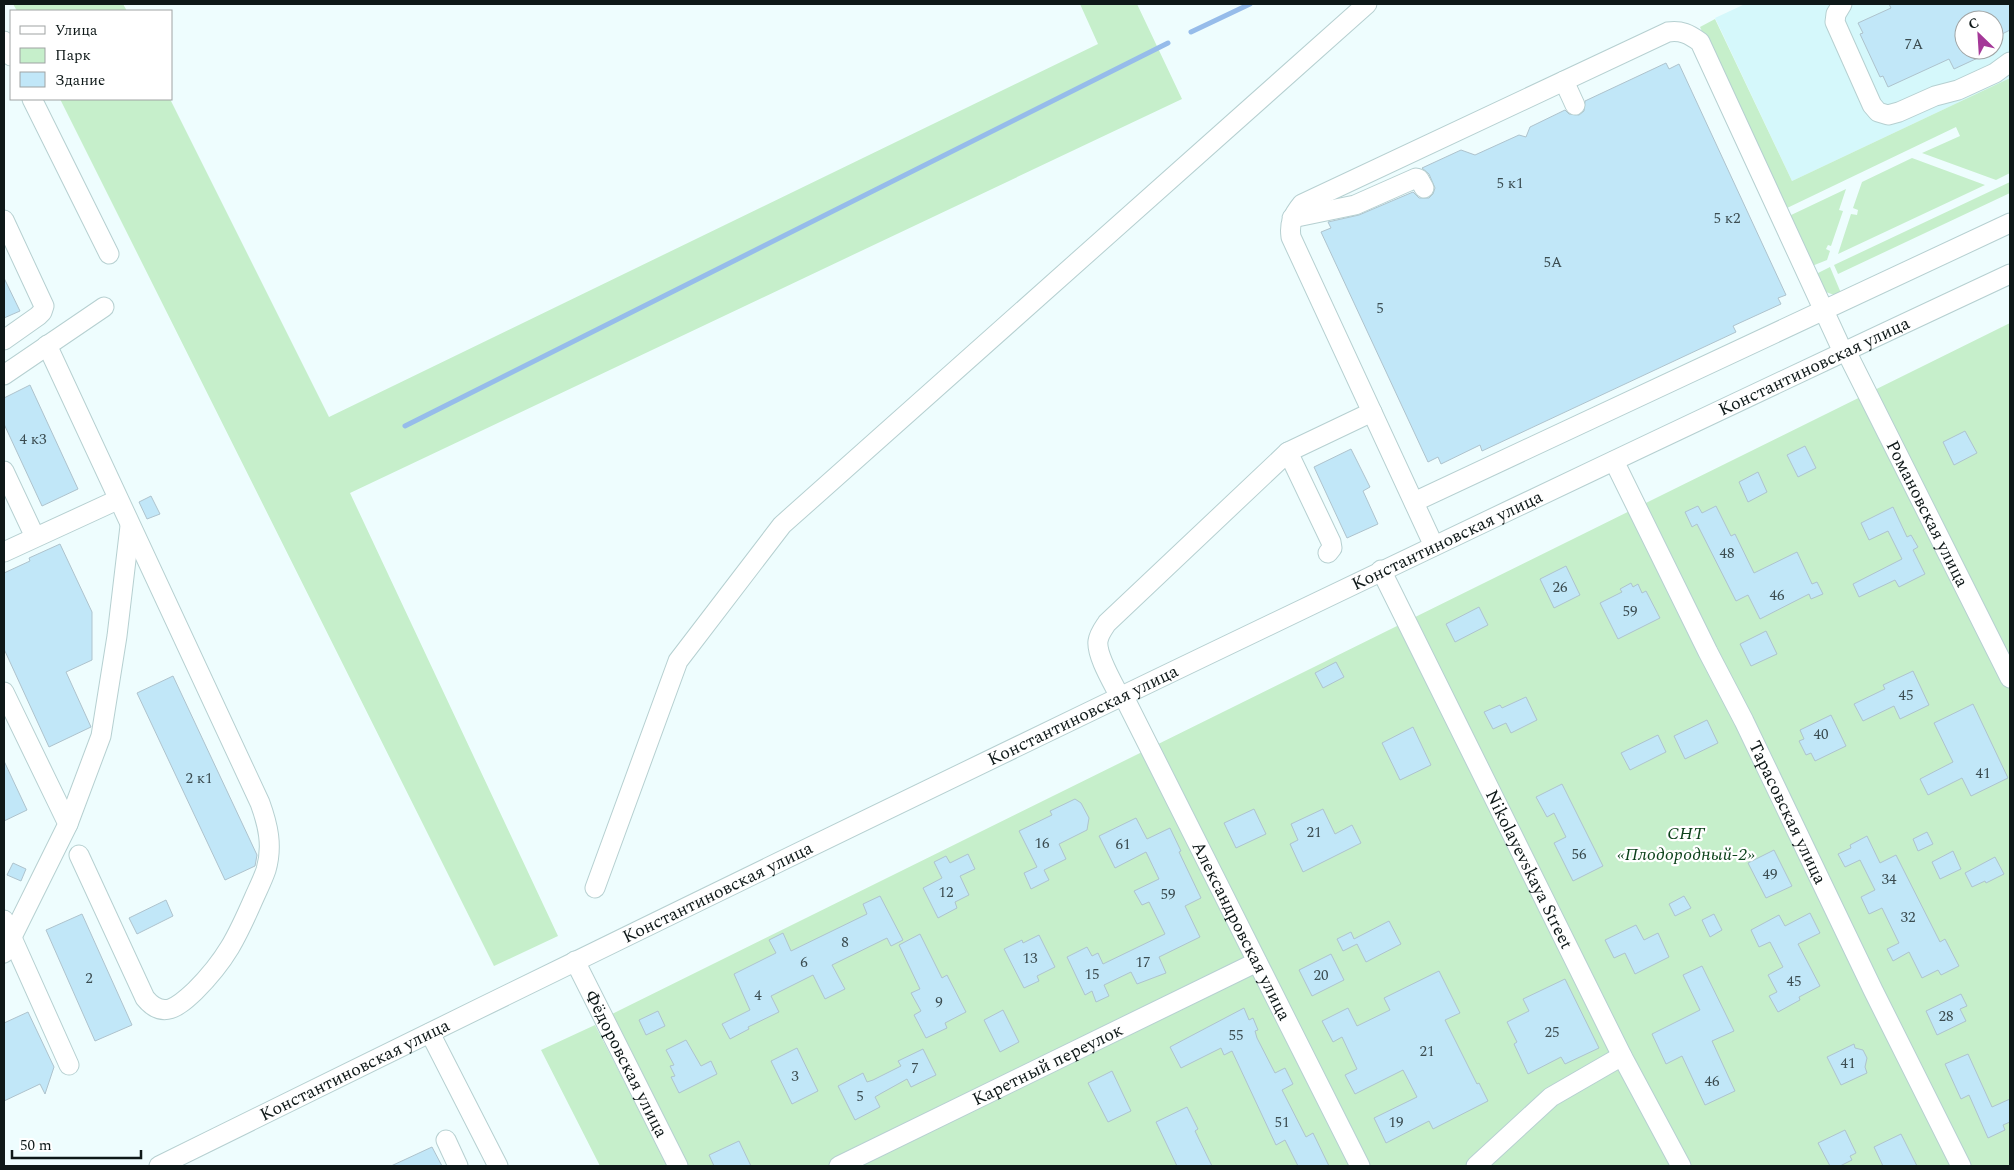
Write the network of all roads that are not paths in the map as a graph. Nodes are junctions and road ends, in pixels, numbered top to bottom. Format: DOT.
graph roads {
  1 [pos="1367,4"];
  2 [pos="1842,4"];
  3 [pos="4,41"];
  4 [pos="10,54"];
  5 [pos="2010,62"];
  6 [pos="1564,81"];
  7 [pos="32,100"];
  8 [pos="1575,105"];
  9 [pos="1424,188"];
  10 [pos="1292,218"];
  11 [pos="4,220"];
  12 [pos="2010,223"];
  13 [pos="109,254"];
  14 [pos="2010,274"];
  15 [pos="104,306"];
  16 [pos="1823,310"];
  17 [pos="4,340"];
  18 [pos="46,346"];
  19 [pos="1844,352"];
  20 [pos="4,375"];
  21 [pos="1372,412"];
  22 [pos="1288,452"];
  23 [pos="1614,461"];
  24 [pos="4,471"];
  25 [pos="117,500"];
  26 [pos="1414,502"];
  27 [pos="130,526"];
  28 [pos="35,537"];
  29 [pos="1434,546"];
  30 [pos="4,552"];
  31 [pos="1328,553"];
  32 [pos="1382,570"];
  33 [pos="2010,678"];
  34 [pos="4,692"];
  35 [pos="1122,696"];
  36 [pos="68,824"];
  37 [pos="79,855"];
  38 [pos="595,888"];
  39 [pos="4,920"];
  40 [pos="8,946"];
  41 [pos="575,961"];
  42 [pos="1257,962"];
  43 [pos="430,1033"];
  44 [pos="1622,1056"];
  45 [pos="69,1065"];
  46 [pos="446,1140"];
  47 [pos="159,1166"];
  48 [pos="458,1166"];
  49 [pos="498,1166"];
  50 [pos="678,1166"];
  51 [pos="839,1166"];
  52 [pos="1360,1166"];
  53 [pos="1476,1166"];
  54 [pos="1681,1166"];
  55 [pos="1961,1166"];
  1 -- 38 [label="street"];
  2 -- 5 [label="street"];
  3 -- 4 [label="street"];
  6 -- 8 [label="street"];
  6 -- 10 [label="street, Романовская улица"];
  6 -- 16 [label="street, Романовская улица"];
  7 -- 13 [label="street"];
  9 -- 10 [label="street"];
  10 -- 21 [label="street"];
  11 -- 17 [label="street"];
  12 -- 16 [label="street"];
  14 -- 19 [label="street, Константиновская улица"];
  15 -- 18 [label="street"];
  16 -- 19 [label="street, Романовская улица"];
  16 -- 26 [label="street"];
  18 -- 20 [label="street"];
  18 -- 25 [label="street"];
  19 -- 23 [label="street, Константиновская улица"];
  19 -- 33 [label="street, Романовская улица"];
  21 -- 22 [label="street, Александровская улица"];
  21 -- 26 [label="street"];
  22 -- 31 [label="street"];
  22 -- 35 [label="street, Александровская улица"];
  23 -- 29 [label="street, Константиновская улица"];
  23 -- 55 [label="street, Тарасовская улица"];
  24 -- 28 [label="street"];
  25 -- 27 [label="street"];
  25 -- 28 [label="street"];
  26 -- 29 [label="street"];
  27 -- 36 [label="street"];
  27 -- 37 [label="street"];
  28 -- 30 [label="street"];
  29 -- 32 [label="street, Константиновская улица"];
  32 -- 35 [label="street, Константиновская улица"];
  32 -- 44 [label="street, Nikolayevskaya Street"];
  34 -- 36 [label="street"];
  35 -- 41 [label="street, Константиновская улица"];
  35 -- 42 [label="street, Александровская улица"];
  36 -- 40 [label="street"];
  39 -- 40 [label="street"];
  40 -- 45 [label="street"];
  41 -- 43 [label="street, Константиновская улица"];
  41 -- 50 [label="street, Фёдоровская улица"];
  42 -- 51 [label="street, Каретный переулок"];
  42 -- 52 [label="street, Александровская улица"];
  43 -- 47 [label="street, Константиновская улица"];
  43 -- 49 [label="street"];
  44 -- 53 [label="street"];
  44 -- 54 [label="street, Nikolayevskaya Street"];
  46 -- 48 [label="street"];
}
